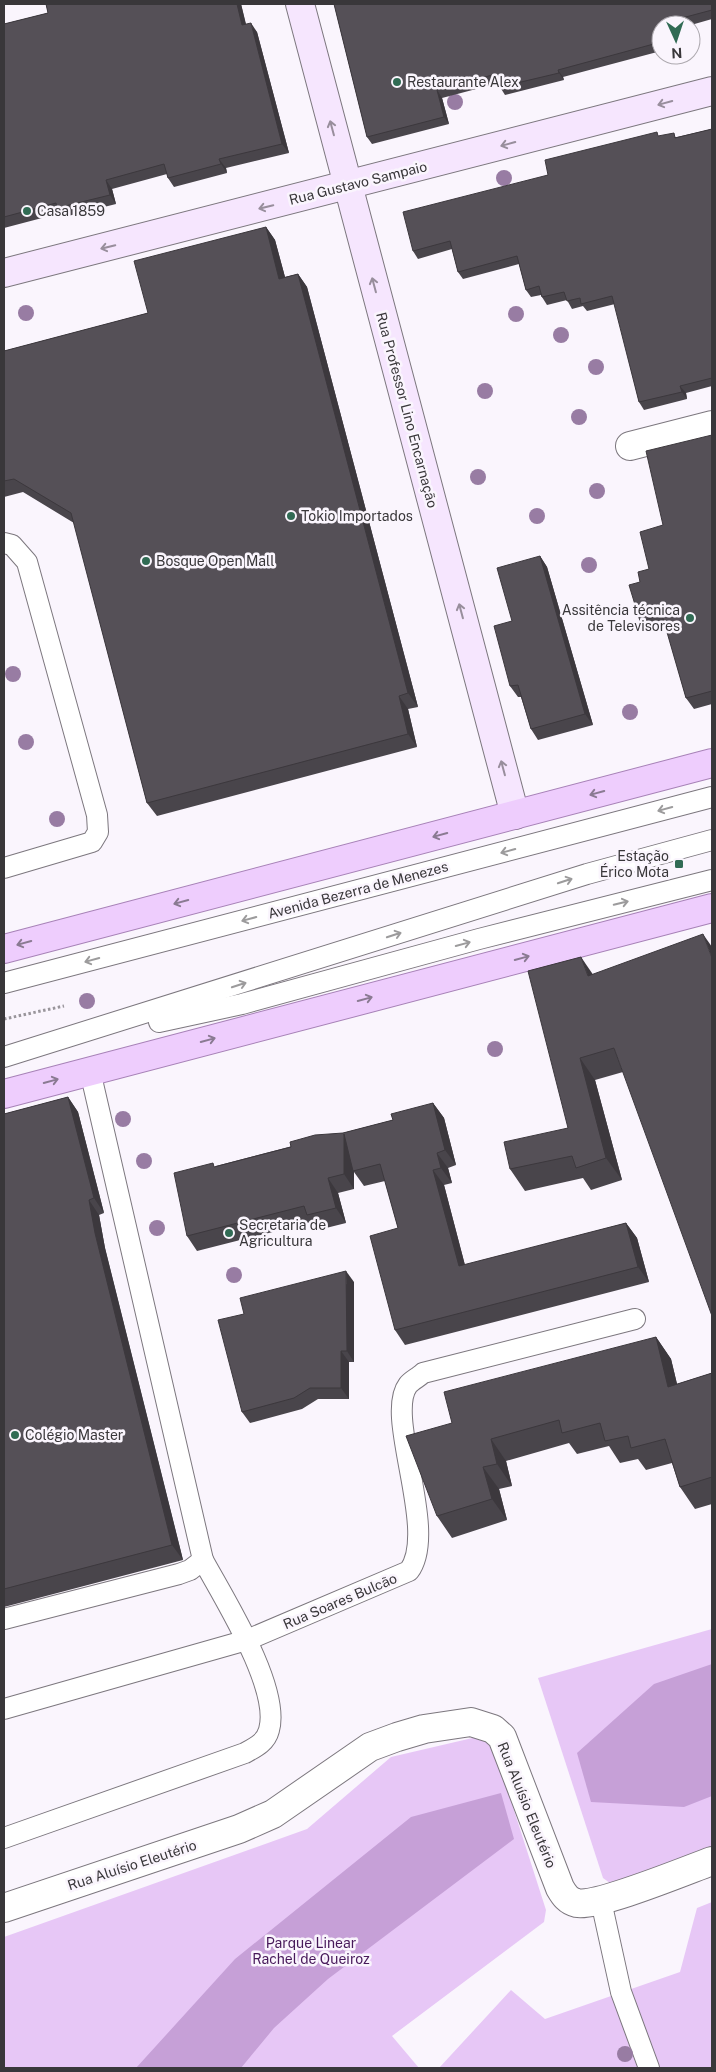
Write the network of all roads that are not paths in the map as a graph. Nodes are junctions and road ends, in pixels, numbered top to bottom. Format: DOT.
graph roads {
  1 [pos="300,4"];
  2 [pos="712,91"];
  3 [pos="348,186"];
  4 [pos="4,273"];
  5 [pos="712,426"];
  6 [pos="630,446"];
  7 [pos="4,543"];
  8 [pos="712,763"];
  9 [pos="712,797"];
  10 [pos="515,815"];
  11 [pos="712,840"];
  12 [pos="4,868"];
  13 [pos="712,880"];
  14 [pos="712,908"];
  15 [pos="4,949"];
  16 [pos="4,983"];
  17 [pos="42,1046"];
  18 [pos="4,1057"];
  19 [pos="90,1071"];
  20 [pos="4,1094"];
  21 [pos="635,1319"];
  22 [pos="203,1560"];
  23 [pos="4,1619"];
  24 [pos="247,1640"];
  25 [pos="4,1709"];
  26 [pos="4,1838"];
  27 [pos="712,1861"];
  28 [pos="601,1901"];
  29 [pos="4,1908"];
  30 [pos="649,2068"];
  3 -- 1 [label="street, Rua Professor Lino Encarnação, one-way"];
  2 -- 3 [label="street, Rua Gustavo Sampaio, one-way"];
  3 -- 4 [label="street, Rua Gustavo Sampaio, one-way"];
  10 -- 3 [label="street, Rua Professor Lino Encarnação, one-way"];
  5 -- 6 [label="street"];
  7 -- 12 [label="lane"];
  8 -- 10 [label="main road, one-way"];
  9 -- 16 [label="lane, Avenida Bezerra de Menezes, one-way"];
  10 -- 15 [label="main road, one-way"];
  17 -- 11 [label="lane, one-way"];
  17 -- 13 [label="lane, one-way"];
  19 -- 14 [label="main road, one-way"];
  17 -- 18 [label="lane"];
  20 -- 19 [label="main road, one-way"];
  19 -- 22 [label="lane"];
  21 -- 24 [label="lane, Rua Soares Bulcão"];
  22 -- 23 [label="lane"];
  22 -- 24 [label="lane"];
  24 -- 25 [label="lane, Rua Soares Bulcão"];
  24 -- 26 [label="lane"];
  27 -- 28 [label="street, Rua Aluísio Eleutério"];
  28 -- 29 [label="street, Rua Aluísio Eleutério"];
  28 -- 30 [label="lane"];
}
